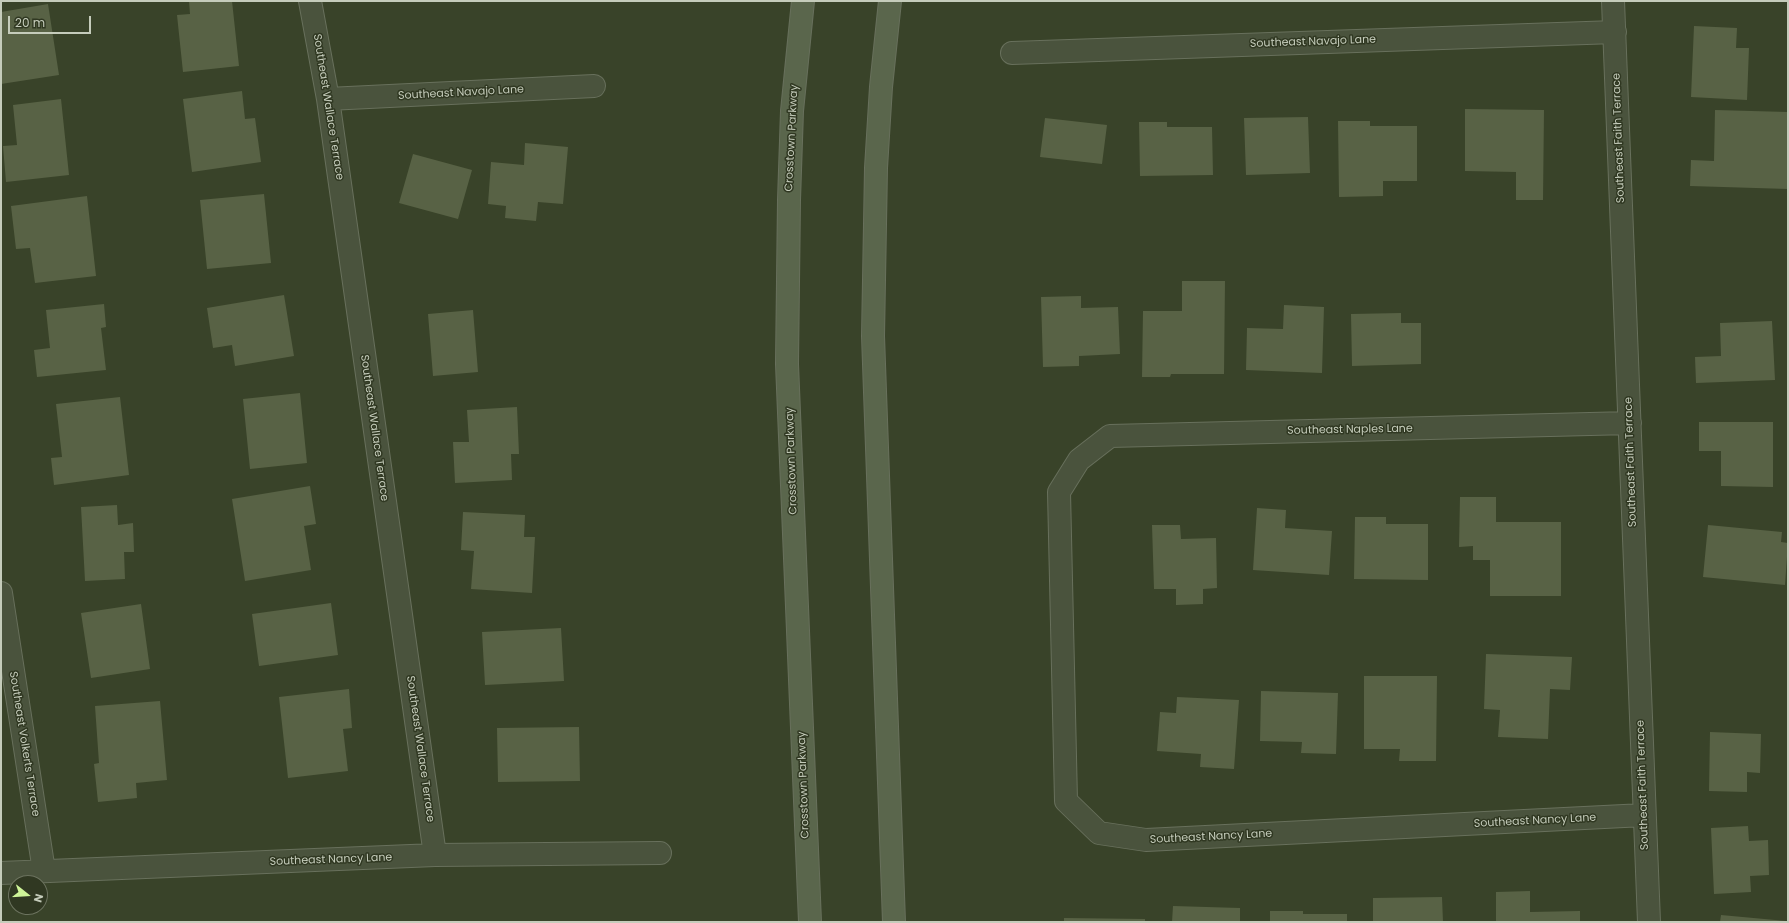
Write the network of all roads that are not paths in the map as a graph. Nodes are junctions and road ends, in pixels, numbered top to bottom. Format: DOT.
graph roads {
  1 [pos="310,1"];
  2 [pos="803,1"];
  3 [pos="890,1"];
  4 [pos="1613,1"];
  5 [pos="1615,32"];
  6 [pos="1012,53"];
  7 [pos="594,86"];
  8 [pos="328,99"];
  9 [pos="1630,423"];
  10 [pos="1080,460"];
  11 [pos="1,593"];
  12 [pos="1644,815"];
  13 [pos="660,853"];
  14 [pos="435,855"];
  15 [pos="44,871"];
  16 [pos="1,873"];
  17 [pos="810,922"];
  18 [pos="894,922"];
  19 [pos="1649,922"];
  1 -- 8 [label="street, Southeast Wallace Terrace"];
  2 -- 17 [label="main road, Crosstown Parkway"];
  3 -- 18 [label="main road"];
  4 -- 5 [label="street, Southeast Faith Terrace"];
  5 -- 6 [label="street, Southeast Navajo Lane"];
  5 -- 9 [label="street, Southeast Faith Terrace"];
  7 -- 8 [label="street, Southeast Navajo Lane"];
  8 -- 14 [label="street, Southeast Wallace Terrace"];
  9 -- 10 [label="street, Southeast Naples Lane"];
  9 -- 12 [label="street, Southeast Faith Terrace"];
  10 -- 12 [label="street, Southeast Nancy Lane"];
  11 -- 15 [label="street, Southeast Volkerts Terrace"];
  12 -- 19 [label="street, Southeast Faith Terrace"];
  13 -- 14 [label="street, Southeast Nancy Lane"];
  14 -- 15 [label="street, Southeast Nancy Lane"];
  15 -- 16 [label="street, Southeast Nancy Lane"];
}
